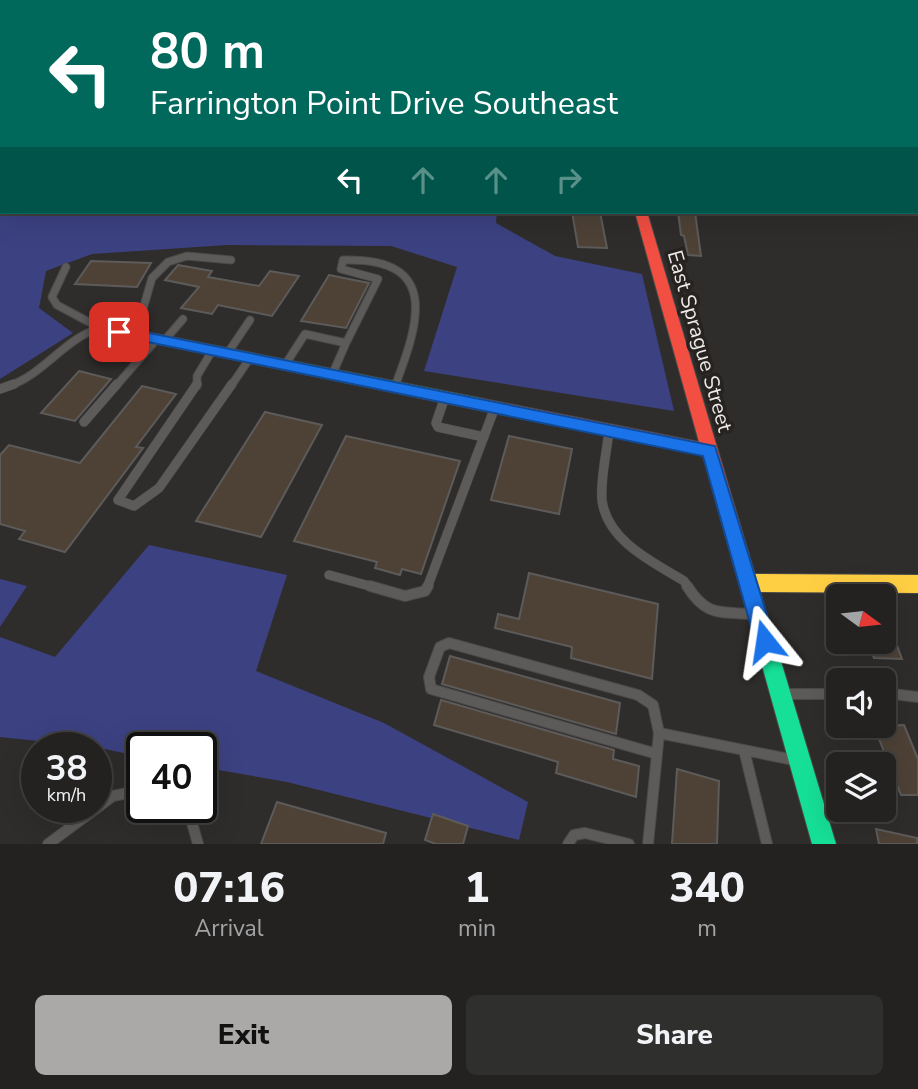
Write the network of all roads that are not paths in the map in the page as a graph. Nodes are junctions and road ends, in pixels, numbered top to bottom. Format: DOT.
graph roads {
  1 [pos="642,214"];
  2 [pos="231,260"];
  3 [pos="66,267"];
  4 [pos="183,319"];
  5 [pos="250,320"];
  6 [pos="100,328"];
  7 [pos="119,332"];
  8 [pos="160,340"];
  9 [pos="346,343"];
  10 [pos="220,352"];
  11 [pos="250,358"];
  12 [pos="285,365"];
  13 [pos="332,375"];
  14 [pos="394,387"];
  15 [pos="0,389"];
  16 [pos="445,397"];
  17 [pos="495,407"];
  18 [pos="84,422"];
  19 [pos="609,430"];
  20 [pos="484,437"];
  21 [pos="710,450"];
  22 [pos="329,575"];
  23 [pos="749,583"];
  24 [pos="918,584"];
  25 [pos="757,614"];
  26 [pos="779,694"];
  27 [pos="826,694"];
  28 [pos="896,694"];
  29 [pos="918,697"];
  30 [pos="659,733"];
  31 [pos="744,750"];
  32 [pos="657,754"];
  33 [pos="800,761"];
  34 [pos="126,793"];
  35 [pos="192,823"];
  36 [pos="48,844"];
  37 [pos="198,844"];
  38 [pos="568,844"];
  39 [pos="629,844"];
  40 [pos="648,844"];
  41 [pos="767,844"];
  42 [pos="824,844"];
  1 -- 21 [label="street, East Sprague Street"];
  2 -- 7 [label="lane"];
  3 -- 6 [label="lane"];
  4 -- 8 [label="lane"];
  5 -- 10 [label="lane"];
  6 -- 7 [label="street"];
  6 -- 15 [label="lane"];
  7 -- 8 [label="street"];
  8 -- 10 [label="street"];
  8 -- 18 [label="lane"];
  9 -- 12 [label="lane"];
  9 -- 13 [label="lane"];
  9 -- 14 [label="lane"];
  10 -- 11 [label="street"];
  10 -- 11 [label="lane"];
  11 -- 12 [label="street"];
  12 -- 13 [label="street"];
  13 -- 14 [label="street"];
  14 -- 16 [label="street"];
  16 -- 17 [label="street"];
  16 -- 20 [label="lane"];
  17 -- 19 [label="street"];
  17 -- 20 [label="lane"];
  19 -- 21 [label="street"];
  19 -- 25 [label="lane"];
  20 -- 22 [label="lane"];
  21 -- 23 [label="street, East Sprague Street"];
  23 -- 24 [label="street"];
  23 -- 25 [label="street, East Sprague Street"];
  25 -- 26 [label="street, East Sprague Street"];
  26 -- 27 [label="lane"];
  26 -- 33 [label="street, East Sprague Street"];
  28 -- 29 [label="lane"];
  30 -- 31 [label="lane"];
  30 -- 32 [label="lane"];
  30 -- 32 [label="lane"];
  31 -- 33 [label="lane"];
  31 -- 41 [label="lane"];
  32 -- 40 [label="lane"];
  33 -- 42 [label="street, East Sprague Street"];
  34 -- 36 [label="lane"];
  35 -- 37 [label="lane"];
  38 -- 39 [label="lane"];
}
